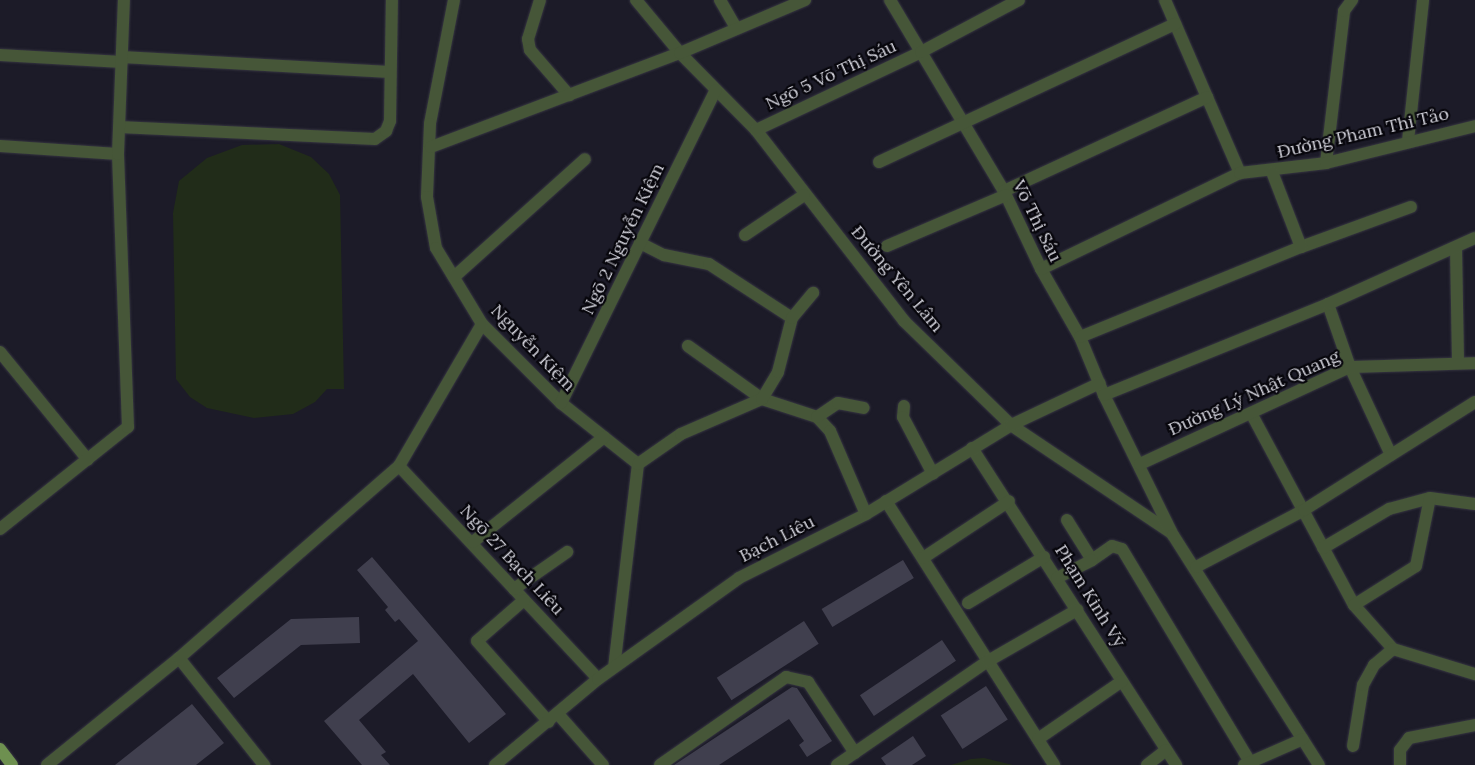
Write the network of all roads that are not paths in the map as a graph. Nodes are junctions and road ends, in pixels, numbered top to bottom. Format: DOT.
graph roads {
  1 [pos="124,0"];
  2 [pos="392,0"];
  3 [pos="454,0"];
  4 [pos="540,0"];
  5 [pos="636,0"];
  6 [pos="720,0"];
  7 [pos="805,0"];
  8 [pos="890,0"];
  9 [pos="1018,0"];
  10 [pos="1165,0"];
  11 [pos="1352,0"];
  12 [pos="1423,0"];
  13 [pos="782,4"];
  14 [pos="1175,24"];
  15 [pos="736,28"];
  16 [pos="921,52"];
  17 [pos="680,53"];
  18 [pos="0,55"];
  19 [pos="122,59"];
  20 [pos="390,72"];
  21 [pos="716,90"];
  22 [pos="569,95"];
  23 [pos="1207,97"];
  24 [pos="962,125"];
  25 [pos="1475,126"];
  26 [pos="119,128"];
  27 [pos="756,130"];
  28 [pos="1408,141"];
  29 [pos="0,146"];
  30 [pos="431,147"];
  31 [pos="118,154"];
  32 [pos="585,159"];
  33 [pos="879,162"];
  34 [pos="1326,163"];
  35 [pos="1272,172"];
  36 [pos="1240,173"];
  37 [pos="1005,193"];
  38 [pos="804,195"];
  39 [pos="1410,207"];
  40 [pos="745,235"];
  41 [pos="1475,238"];
  42 [pos="640,243"];
  43 [pos="887,246"];
  44 [pos="1301,248"];
  45 [pos="1456,248"];
  46 [pos="1041,269"];
  47 [pos="454,277"];
  48 [pos="813,293"];
  49 [pos="1328,304"];
  50 [pos="792,318"];
  51 [pos="482,324"];
  52 [pos="1080,336"];
  53 [pos="688,346"];
  54 [pos="0,352"];
  55 [pos="1458,363"];
  56 [pos="1475,363"];
  57 [pos="1350,367"];
  58 [pos="1102,389"];
  59 [pos="762,399"];
  60 [pos="1475,402"];
  61 [pos="561,403"];
  62 [pos="904,406"];
  63 [pos="864,408"];
  64 [pos="1251,413"];
  65 [pos="818,417"];
  66 [pos="1011,425"];
  67 [pos="604,437"];
  68 [pos="972,448"];
  69 [pos="1391,455"];
  70 [pos="88,460"];
  71 [pos="638,464"];
  72 [pos="1140,464"];
  73 [pos="400,466"];
  74 [pos="933,474"];
  75 [pos="1430,498"];
  76 [pos="886,501"];
  77 [pos="1009,501"];
  78 [pos="1475,504"];
  79 [pos="1304,510"];
  80 [pos="866,514"];
  81 [pos="1067,520"];
  82 [pos="0,529"];
  83 [pos="1173,535"];
  84 [pos="473,542"];
  85 [pos="1323,548"];
  86 [pos="567,552"];
  87 [pos="1044,556"];
  88 [pos="923,558"];
  89 [pos="1092,560"];
  90 [pos="1196,567"];
  91 [pos="1057,578"];
  92 [pos="514,589"];
  93 [pos="524,600"];
  94 [pos="968,603"];
  95 [pos="1354,605"];
  96 [pos="1078,610"];
  97 [pos="1392,649"];
  98 [pos="179,658"];
  99 [pos="988,661"];
  100 [pos="614,667"];
  101 [pos="1475,674"];
  102 [pos="598,679"];
  103 [pos="1122,681"];
  104 [pos="554,718"];
  105 [pos="1475,725"];
  106 [pos="1038,739"];
  107 [pos="1303,739"];
  108 [pos="1353,746"];
  109 [pos="0,749"];
  110 [pos="1166,750"];
  111 [pos="855,753"];
  112 [pos="1247,764"];
  113 [pos="12,765"];
  114 [pos="47,765"];
  115 [pos="264,765"];
  116 [pos="496,765"];
  117 [pos="603,765"];
  118 [pos="660,765"];
  119 [pos="837,765"];
  120 [pos="1054,765"];
  121 [pos="1147,765"];
  122 [pos="1176,765"];
  123 [pos="1319,765"];
  124 [pos="1400,765"];
  1 -- 19 [label="street"];
  2 -- 20 [label="street"];
  3 -- 30 [label="street, Nguyễn Kiệm"];
  4 -- 22 [label="street"];
  5 -- 17 [label="street, Đường Yên Lâm"];
  6 -- 15 [label="street"];
  7 -- 13 [label="street"];
  8 -- 16 [label="street, Võ Thị Sáu"];
  9 -- 16 [label="street, Ngõ 5 Võ Thị Sáu"];
  10 -- 14 [label="street"];
  11 -- 34 [label="street"];
  12 -- 28 [label="street"];
  13 -- 15 [label="street"];
  14 -- 23 [label="street"];
  14 -- 24 [label="street"];
  15 -- 17 [label="street"];
  16 -- 24 [label="street, Võ Thị Sáu"];
  16 -- 27 [label="street, Ngõ 5 Võ Thị Sáu"];
  17 -- 21 [label="street, Đường Yên Lâm"];
  17 -- 22 [label="street"];
  18 -- 19 [label="street"];
  19 -- 20 [label="street"];
  19 -- 26 [label="street"];
  20 -- 26 [label="street"];
  21 -- 27 [label="street, Đường Yên Lâm"];
  21 -- 42 [label="street, Ngõ 2 Nguyễn Kiệm"];
  22 -- 30 [label="street"];
  23 -- 36 [label="street"];
  23 -- 37 [label="street"];
  24 -- 33 [label="street"];
  24 -- 37 [label="street, Võ Thị Sáu"];
  25 -- 28 [label="street, Đường Pham Thi Tảo"];
  26 -- 31 [label="street"];
  27 -- 38 [label="street, Đường Yên Lâm"];
  28 -- 34 [label="street, Đường Pham Thi Tảo"];
  29 -- 31 [label="street"];
  30 -- 47 [label="street, Nguyễn Kiệm"];
  31 -- 70 [label="street"];
  32 -- 47 [label="street"];
  34 -- 35 [label="street, Đường Pham Thi Tảo"];
  35 -- 36 [label="street, Đường Pham Thi Tảo"];
  35 -- 44 [label="street"];
  36 -- 46 [label="street, Đường Pham Thi Tảo"];
  37 -- 43 [label="street"];
  37 -- 46 [label="street, Võ Thị Sáu"];
  38 -- 40 [label="street"];
  38 -- 66 [label="street, Đường Yên Lâm"];
  39 -- 44 [label="street"];
  41 -- 45 [label="street, Bạch Liêu"];
  42 -- 50 [label="street"];
  42 -- 61 [label="street, Ngõ 2 Nguyễn Kiệm"];
  44 -- 52 [label="street"];
  45 -- 49 [label="street, Bạch Liêu"];
  45 -- 55 [label="street"];
  46 -- 52 [label="street, Võ Thị Sáu"];
  47 -- 51 [label="street, Nguyễn Kiệm"];
  48 -- 50 [label="street"];
  49 -- 57 [label="street"];
  49 -- 58 [label="street, Bạch Liêu"];
  50 -- 59 [label="street"];
  51 -- 61 [label="street, Nguyễn Kiệm"];
  51 -- 73 [label="street"];
  52 -- 58 [label="street, Võ Thị Sáu"];
  53 -- 59 [label="street"];
  54 -- 70 [label="street"];
  55 -- 56 [label="street, Đường Lý Nhật Quang"];
  55 -- 57 [label="street, Đường Lý Nhật Quang"];
  57 -- 64 [label="street, Đường Lý Nhật Quang"];
  57 -- 69 [label="street"];
  58 -- 66 [label="street, Bạch Liêu"];
  58 -- 72 [label="street, Võ Thị Sáu"];
  59 -- 65 [label="street"];
  59 -- 71 [label="street"];
  60 -- 69 [label="street"];
  61 -- 67 [label="street, Nguyễn Kiệm"];
  62 -- 74 [label="street"];
  63 -- 65 [label="street"];
  64 -- 72 [label="street, Đường Lý Nhật Quang"];
  64 -- 79 [label="street"];
  65 -- 80 [label="street"];
  66 -- 68 [label="street, Bạch Liêu"];
  66 -- 83 [label="street, Đường Yên Lâm"];
  67 -- 71 [label="street, Nguyễn Kiệm"];
  67 -- 84 [label="street"];
  68 -- 74 [label="street, Bạch Liêu"];
  68 -- 77 [label="street, Phạm Kinh Vỹ"];
  69 -- 79 [label="street"];
  70 -- 82 [label="street"];
  71 -- 100 [label="street"];
  72 -- 83 [label="street, Võ Thị Sáu"];
  73 -- 84 [label="street, Ngõ 27 Bạch Liêu"];
  73 -- 98 [label="street"];
  74 -- 76 [label="street, Bạch Liêu"];
  75 -- 78 [label="street"];
  75 -- 85 [label="street"];
  75 -- 95 [label="street"];
  76 -- 80 [label="street, Bạch Liêu"];
  76 -- 88 [label="street"];
  77 -- 87 [label="street, Phạm Kinh Vỹ"];
  77 -- 88 [label="street"];
  79 -- 85 [label="street"];
  79 -- 90 [label="street"];
  80 -- 100 [label="street, Bạch Liêu"];
  81 -- 89 [label="street"];
  83 -- 90 [label="street"];
  84 -- 92 [label="street, Ngõ 27 Bạch Liêu"];
  85 -- 95 [label="street"];
  86 -- 92 [label="street"];
  87 -- 91 [label="street, Phạm Kinh Vỹ"];
  87 -- 94 [label="street"];
  88 -- 99 [label="street"];
  89 -- 91 [label="street"];
  89 -- 112 [label="street"];
  90 -- 107 [label="street"];
  91 -- 96 [label="street, Phạm Kinh Vỹ"];
  92 -- 93 [label="street, Ngõ 27 Bạch Liêu"];
  93 -- 102 [label="street, Ngõ 27 Bạch Liêu"];
  93 -- 104 [label="street"];
  95 -- 97 [label="street"];
  96 -- 99 [label="street"];
  96 -- 103 [label="street, Phạm Kinh Vỹ"];
  97 -- 101 [label="street"];
  97 -- 108 [label="street"];
  98 -- 114 [label="street"];
  98 -- 115 [label="street"];
  99 -- 106 [label="street"];
  99 -- 111 [label="street"];
  100 -- 102 [label="street, Bạch Liêu"];
  102 -- 104 [label="street, Bạch Liêu"];
  103 -- 106 [label="street"];
  103 -- 110 [label="street, Phạm Kinh Vỹ"];
  104 -- 116 [label="street, Bạch Liêu"];
  104 -- 117 [label="street"];
  105 -- 124 [label="street"];
  106 -- 120 [label="street"];
  107 -- 112 [label="street"];
  107 -- 123 [label="street"];
  109 -- 113 [label="main road"];
  110 -- 121 [label="street"];
  110 -- 122 [label="street, Phạm Kinh Vỹ"];
  111 -- 118 [label="street"];
  111 -- 119 [label="street"];
}
